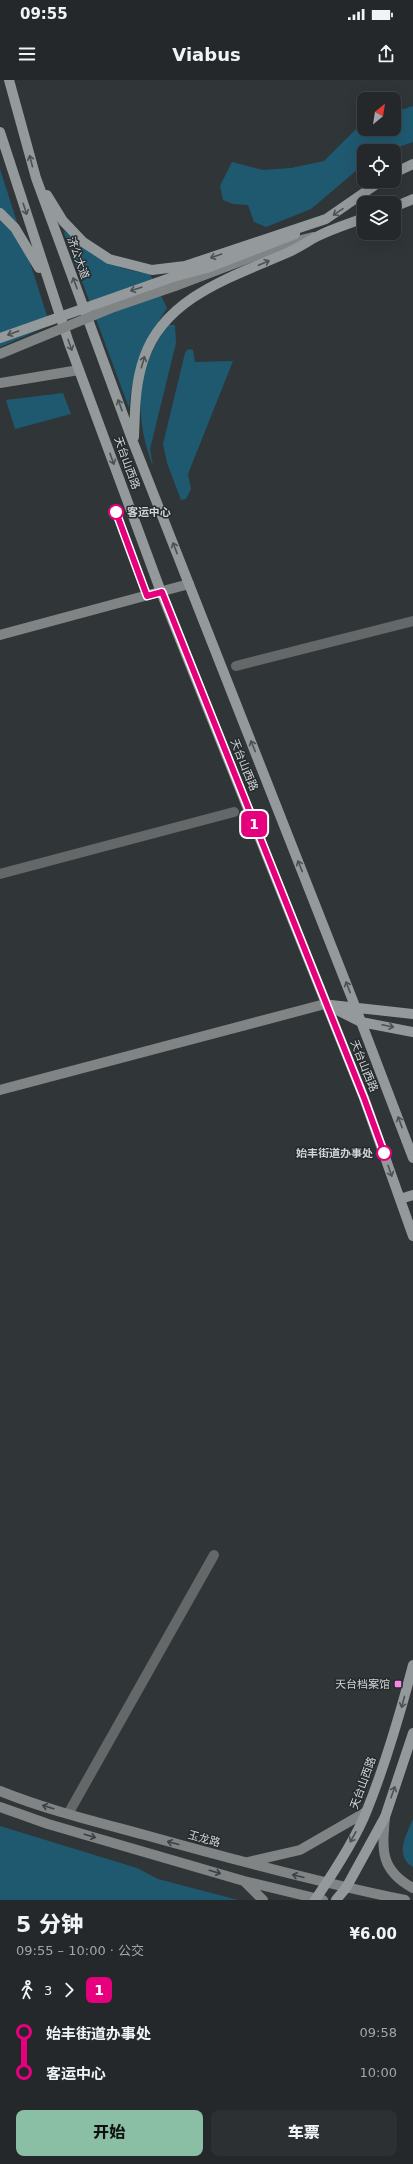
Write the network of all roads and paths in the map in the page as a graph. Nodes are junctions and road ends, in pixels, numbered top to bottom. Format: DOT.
graph roads {
  1 [pos="9,80"];
  2 [pos="0,132"];
  3 [pos="413,164"];
  4 [pos="401,170"];
  5 [pos="36,178"];
  6 [pos="371,188"];
  7 [pos="413,199"];
  8 [pos="401,204"];
  9 [pos="0,213"];
  10 [pos="357,221"];
  11 [pos="311,225"];
  12 [pos="317,236"];
  13 [pos="172,277"];
  14 [pos="48,284"];
  15 [pos="0,338"];
  16 [pos="0,354"];
  17 [pos="79,370"];
  18 [pos="0,383"];
  19 [pos="133,442"];
  20 [pos="189,584"];
  21 [pos="162,592"];
  22 [pos="413,621"];
  23 [pos="0,635"];
  24 [pos="236,666"];
  25 [pos="234,812"];
  26 [pos="0,874"];
  27 [pos="326,1004"];
  28 [pos="355,1006"];
  29 [pos="413,1014"];
  30 [pos="360,1022"];
  31 [pos="413,1032"];
  32 [pos="0,1090"];
  33 [pos="413,1158"];
  34 [pos="413,1195"];
  35 [pos="400,1199"];
  36 [pos="413,1236"];
  37 [pos="214,1555"];
  38 [pos="413,1665"];
  39 [pos="413,1733"];
  40 [pos="0,1791"];
  41 [pos="0,1807"];
  42 [pos="366,1812"];
  43 [pos="68,1814"];
  44 [pos="385,1817"];
  45 [pos="244,1863"];
  46 [pos="244,1880"];
  47 [pos="327,1884"];
  48 [pos="346,1888"];
  49 [pos="413,1888"];
  50 [pos="263,1900"];
  51 [pos="318,1900"];
  52 [pos="336,1900"];
  53 [pos="405,1900"];
  5 -- 1 [label="main road, 济公大道, one-way"];
  2 -- 14 [label="main road, one-way"];
  3 -- 4 [label="main road"];
  5 -- 13 [label="main road"];
  19 -- 5 [label="main road, 济公大道, one-way"];
  6 -- 11 [label="main road, one-way"];
  7 -- 8 [label="main road"];
  9 -- 14 [label="main road"];
  10 -- 12 [label="main road"];
  11 -- 13 [label="main road"];
  11 -- 13 [label="main road, one-way"];
  12 -- 13 [label="main road"];
  19 -- 12 [label="main road, one-way"];
  13 -- 15 [label="main road, one-way, bridge"];
  13 -- 16 [label="main road, bridge"];
  14 -- 17 [label="main road, one-way"];
  17 -- 18 [label="main road"];
  17 -- 21 [label="main road, 天台山西路, one-way"];
  20 -- 19 [label="main road, 天台山西路, one-way"];
  20 -- 21 [label="main road"];
  28 -- 20 [label="main road, 天台山西路, one-way"];
  21 -- 23 [label="main road"];
  21 -- 27 [label="main road, 天台山西路"];
  22 -- 24 [label="street"];
  25 -- 26 [label="street"];
  27 -- 28 [label="main road"];
  27 -- 30 [label="main road"];
  27 -- 32 [label="main road"];
  27 -- 35 [label="main road, 天台山西路, one-way"];
  28 -- 29 [label="main road"];
  28 -- 30 [label="main road, 天台山西路"];
  30 -- 31 [label="main road, one-way"];
  33 -- 30 [label="main road, 天台山西路, one-way"];
  34 -- 35 [label="main road"];
  35 -- 36 [label="main road, 天台山西路"];
  37 -- 43 [label="street"];
  38 -- 42 [label="main road, 天台山西路, one-way"];
  44 -- 39 [label="main road, one-way"];
  43 -- 40 [label="main road, 玉龙路, one-way"];
  41 -- 46 [label="main road, one-way"];
  42 -- 45 [label="main road"];
  42 -- 47 [label="main road, 天台山西路, one-way"];
  45 -- 43 [label="main road, 玉龙路, one-way"];
  44 -- 48 [label="main road"];
  44 -- 49 [label="main road"];
  47 -- 45 [label="main road, 玉龙路, one-way"];
  46 -- 50 [label="main road"];
  46 -- 51 [label="main road"];
  47 -- 48 [label="main road, 玉龙路"];
  47 -- 51 [label="main road, 天台山西路"];
  48 -- 52 [label="main road"];
  48 -- 53 [label="main road, 玉龙路"];
}
